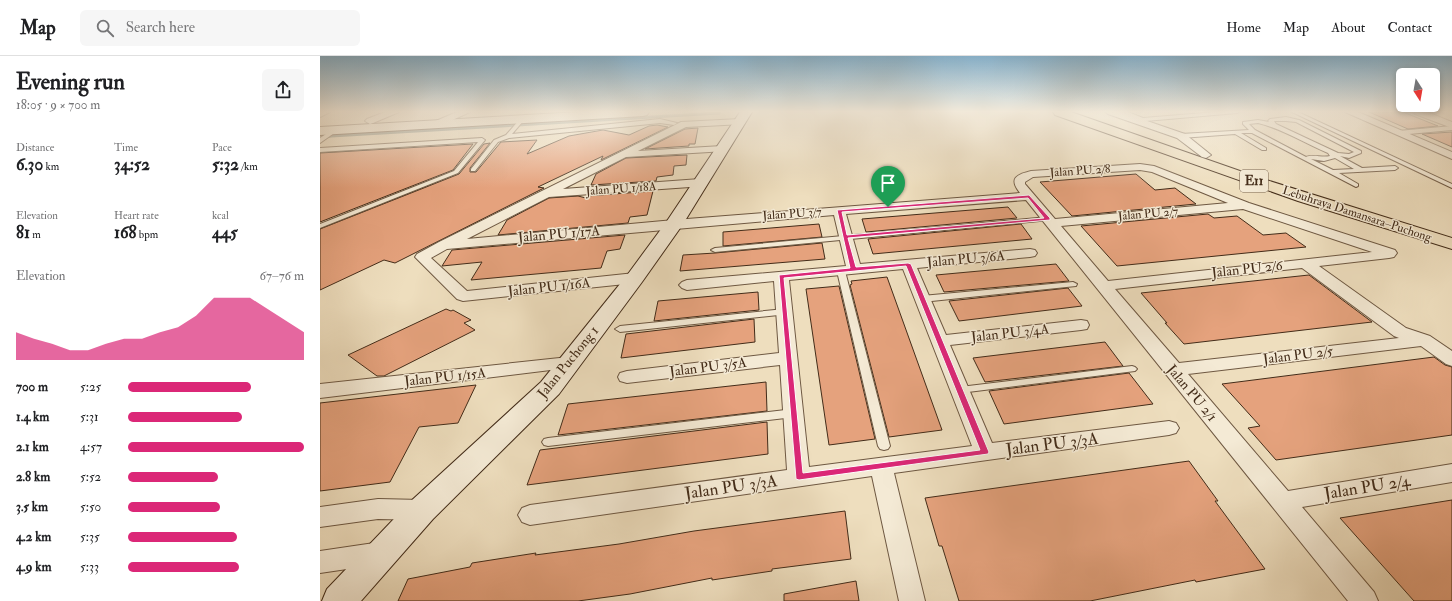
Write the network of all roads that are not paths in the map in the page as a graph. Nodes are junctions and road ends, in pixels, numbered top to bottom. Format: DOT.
graph roads {
  1 [pos="503,137"];
  2 [pos="654,137"];
  3 [pos="730,137"];
  4 [pos="1126,137"];
  5 [pos="1155,137"];
  6 [pos="1183,137"];
  7 [pos="1244,137"];
  8 [pos="1266,137"];
  9 [pos="1298,137"];
  10 [pos="1330,137"];
  11 [pos="1348,137"];
  12 [pos="1408,137"];
  13 [pos="722,149"];
  14 [pos="1264,149"];
  15 [pos="320,150"];
  16 [pos="1331,154"];
  17 [pos="621,155"];
  18 [pos="1206,155"];
  19 [pos="1300,155"];
  20 [pos="1452,156"];
  21 [pos="1395,168"];
  22 [pos="474,170"];
  23 [pos="1362,170"];
  24 [pos="1333,172"];
  25 [pos="700,183"];
  26 [pos="1356,185"];
  27 [pos="1452,186"];
  28 [pos="1024,190"];
  29 [pos="542,195"];
  30 [pos="1245,206"];
  31 [pos="839,211"];
  32 [pos="1050,221"];
  33 [pos="1413,222"];
  34 [pos="674,224"];
  35 [pos="320,226"];
  36 [pos="1452,229"];
  37 [pos="1452,232"];
  38 [pos="845,237"];
  39 [pos="444,245"];
  40 [pos="715,250"];
  41 [pos="1447,250"];
  42 [pos="1030,253"];
  43 [pos="1305,263"];
  44 [pos="908,264"];
  45 [pos="847,270"];
  46 [pos="781,276"];
  47 [pos="635,278"];
  48 [pos="1073,284"];
  49 [pos="687,285"];
  50 [pos="1103,286"];
  51 [pos="922,299"];
  52 [pos="785,312"];
  53 [pos="1081,325"];
  54 [pos="620,329"];
  55 [pos="1424,340"];
  56 [pos="940,341"];
  57 [pos="789,358"];
  58 [pos="1452,360"];
  59 [pos="569,363"];
  60 [pos="1132,369"];
  61 [pos="1173,370"];
  62 [pos="627,377"];
  63 [pos="960,390"];
  64 [pos="320,391"];
  65 [pos="794,413"];
  66 [pos="1169,428"];
  67 [pos="548,442"];
  68 [pos="985,452"];
  69 [pos="882,456"];
  70 [pos="1452,473"];
  71 [pos="799,477"];
  72 [pos="1282,501"];
  73 [pos="422,510"];
  74 [pos="530,515"];
  75 [pos="320,517"];
  76 [pos="384,552"];
  77 [pos="320,562"];
  78 [pos="339,601"];
  79 [pos="912,601"];
  80 [pos="1365,601"];
  1 -- 22 [label="lane"];
  2 -- 17 [label="street"];
  3 -- 13 [label="street, Jalan Puchong 1"];
  4 -- 41 [label="highway"];
  5 -- 18 [label="highway, Lebuhraya Damansara–Puchong / E11"];
  6 -- 18 [label="street"];
  7 -- 14 [label="lane"];
  8 -- 19 [label="lane"];
  9 -- 16 [label="lane"];
  10 -- 16 [label="lane"];
  11 -- 27 [label="lane"];
  12 -- 20 [label="street"];
  13 -- 17 [label="street"];
  13 -- 25 [label="street, Jalan Puchong 1"];
  15 -- 35 [label="lane"];
  16 -- 19 [label="lane"];
  16 -- 23 [label="lane"];
  17 -- 29 [label="street"];
  18 -- 33 [label="highway, Lebuhraya Damansara–Puchong / E11"];
  19 -- 24 [label="lane"];
  21 -- 23 [label="lane"];
  23 -- 24 [label="lane"];
  24 -- 26 [label="lane"];
  25 -- 29 [label="street, Jalan PU 1/18A"];
  25 -- 34 [label="street, Jalan Puchong 1"];
  28 -- 30 [label="street, Jalan PU 2/8"];
  28 -- 31 [label="street, Jalan PU 3/7"];
  28 -- 32 [label="street, Jalan PU 2/1"];
  29 -- 39 [label="street"];
  30 -- 32 [label="street, Jalan PU 2/7"];
  30 -- 43 [label="street, Jalan PU 2/6"];
  31 -- 34 [label="street, Jalan PU 3/7"];
  31 -- 38 [label="street"];
  32 -- 38 [label="lane"];
  32 -- 50 [label="street, Jalan PU 2/1"];
  33 -- 36 [label="highway"];
  33 -- 37 [label="highway, Lebuhraya Damansara–Puchong / E11"];
  34 -- 39 [label="street, Jalan PU 1/17A"];
  34 -- 47 [label="street, Jalan Puchong 1"];
  38 -- 40 [label="lane"];
  38 -- 45 [label="street"];
  39 -- 47 [label="street, Jalan PU 1/16A"];
  42 -- 44 [label="street, Jalan PU 3/6A"];
  43 -- 50 [label="street, Jalan PU 2/6"];
  43 -- 55 [label="street"];
  44 -- 45 [label="street, Jalan PU 3/6A"];
  44 -- 51 [label="street"];
  45 -- 46 [label="street, Jalan PU 3/6A"];
  45 -- 69 [label="lane"];
  46 -- 49 [label="street, Jalan PU 3/6A"];
  46 -- 52 [label="street"];
  47 -- 59 [label="street, Jalan Puchong 1"];
  48 -- 51 [label="lane"];
  50 -- 61 [label="street, Jalan PU 2/1"];
  51 -- 56 [label="street"];
  52 -- 54 [label="lane"];
  52 -- 57 [label="street"];
  53 -- 56 [label="street, Jalan PU 3/4A"];
  55 -- 58 [label="street"];
  55 -- 61 [label="street, Jalan PU 2/5"];
  56 -- 63 [label="street"];
  57 -- 62 [label="street, Jalan PU 3/5A"];
  57 -- 65 [label="street"];
  59 -- 64 [label="street, Jalan PU 1/15A"];
  59 -- 73 [label="street, Jalan Puchong 1"];
  60 -- 63 [label="lane"];
  61 -- 72 [label="street, Jalan PU 2/1"];
  63 -- 68 [label="street"];
  65 -- 67 [label="lane"];
  65 -- 71 [label="street"];
  66 -- 68 [label="street, Jalan PU 3/3A"];
  68 -- 69 [label="street, Jalan PU 3/3A"];
  69 -- 71 [label="street, Jalan PU 3/3A"];
  69 -- 79 [label="street"];
  70 -- 72 [label="street, Jalan PU 2/4"];
  71 -- 74 [label="street, Jalan PU 3/3A"];
  72 -- 80 [label="street, Jalan PU 2/1"];
  73 -- 75 [label="street"];
  73 -- 76 [label="street, Jalan Puchong 1"];
  76 -- 77 [label="street"];
  76 -- 78 [label="street, Jalan Puchong 1"];
}
